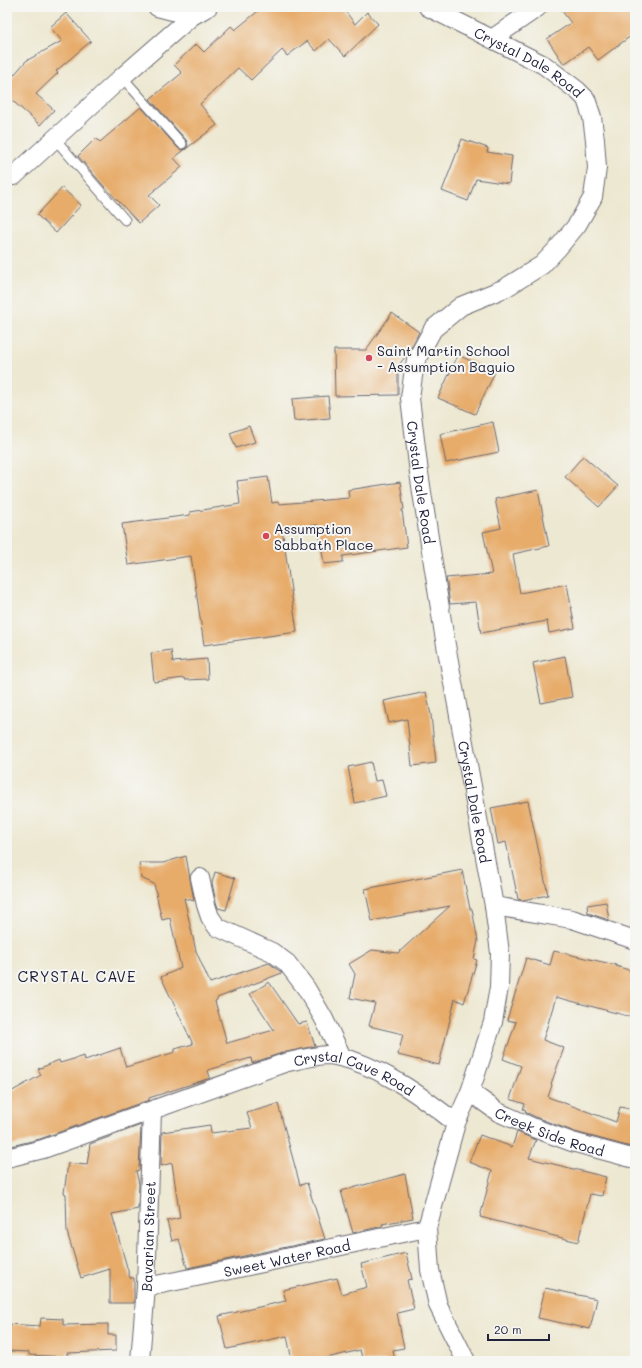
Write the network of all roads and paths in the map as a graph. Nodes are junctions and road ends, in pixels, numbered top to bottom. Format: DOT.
graph roads {
  1 [pos="157,7"];
  2 [pos="208,7"];
  3 [pos="428,7"];
  4 [pos="538,7"];
  5 [pos="192,16"];
  6 [pos="492,38"];
  7 [pos="122,77"];
  8 [pos="55,139"];
  9 [pos="182,144"];
  10 [pos="14,176"];
  11 [pos="125,220"];
  12 [pos="200,878"];
  13 [pos="494,906"];
  14 [pos="635,940"];
  15 [pos="342,1057"];
  16 [pos="470,1092"];
  17 [pos="152,1111"];
  18 [pos="456,1123"];
  19 [pos="7,1158"];
  20 [pos="635,1159"];
  21 [pos="427,1228"];
  22 [pos="146,1286"];
  23 [pos="461,1360"];
  24 [pos="140,1361"];
  1 -- 5 [label="street"];
  2 -- 5 [label="street"];
  3 -- 6 [label="street, Crystal Dale Road"];
  4 -- 6 [label="street"];
  5 -- 7 [label="street"];
  6 -- 13 [label="street, Crystal Dale Road"];
  7 -- 8 [label="street"];
  7 -- 9 [label="lane"];
  8 -- 10 [label="street"];
  8 -- 11 [label="lane"];
  12 -- 15 [label="street"];
  13 -- 14 [label="street"];
  13 -- 16 [label="street, Crystal Dale Road"];
  15 -- 17 [label="street, Crystal Cave Road"];
  15 -- 18 [label="street, Crystal Cave Road"];
  16 -- 18 [label="street, Crystal Dale Road"];
  16 -- 20 [label="street, Creek Side Road"];
  17 -- 19 [label="street, Crystal Cave Road"];
  17 -- 22 [label="street, Bavarian Street"];
  18 -- 21 [label="street"];
  21 -- 22 [label="street, Sweet Water Road"];
  21 -- 23 [label="street"];
  22 -- 24 [label="street, Bavarian Street"];
}
